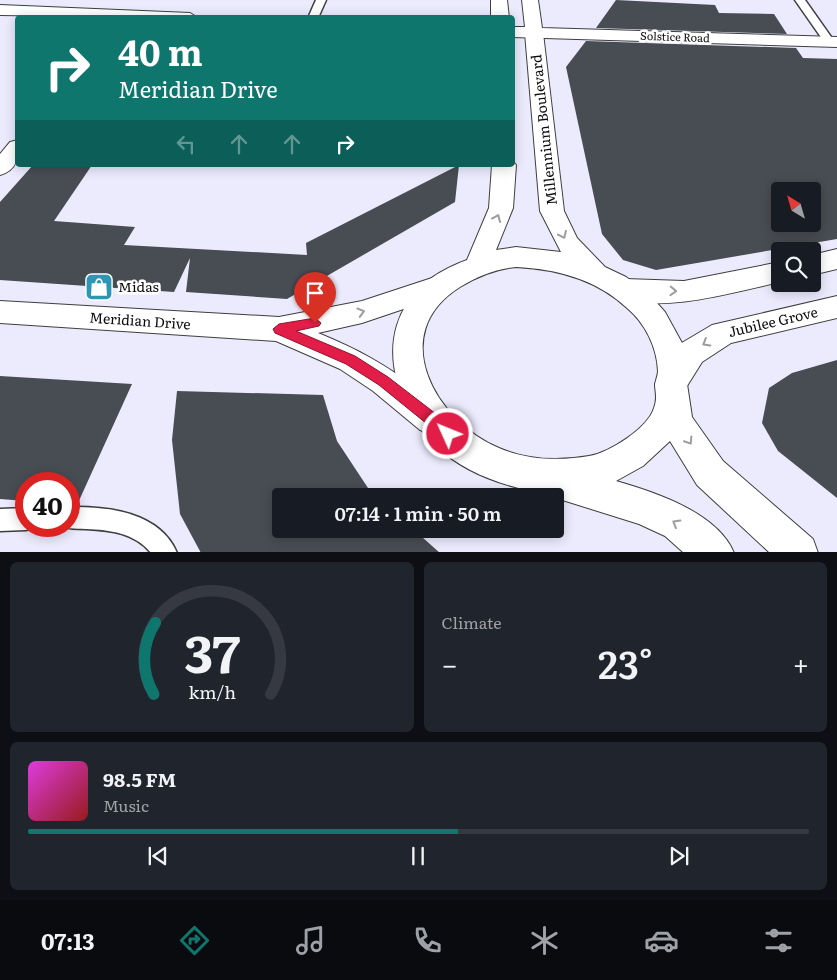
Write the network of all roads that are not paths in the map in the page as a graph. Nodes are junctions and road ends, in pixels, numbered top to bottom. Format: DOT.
graph roads {
  1 [pos="140,0"];
  2 [pos="321,0"];
  3 [pos="499,0"];
  4 [pos="530,0"];
  5 [pos="800,0"];
  6 [pos="0,10"];
  7 [pos="104,15"];
  8 [pos="126,15"];
  9 [pos="314,15"];
  10 [pos="500,15"];
  11 [pos="523,32"];
  12 [pos="833,42"];
  13 [pos="15,150"];
  14 [pos="504,167"];
  15 [pos="0,168"];
  16 [pos="837,259"];
  17 [pos="480,263"];
  18 [pos="821,263"];
  19 [pos="598,273"];
  20 [pos="771,274"];
  21 [pos="435,288"];
  22 [pos="624,290"];
  23 [pos="837,307"];
  24 [pos="0,312"];
  25 [pos="279,329"];
  26 [pos="672,390"];
  27 [pos="435,421"];
  28 [pos="535,475"];
  29 [pos="80,519"];
  30 [pos="0,520"];
  31 [pos="15,520"];
  32 [pos="166,552"];
  33 [pos="715,552"];
  34 [pos="799,552"];
  1 -- 8 [label="street"];
  2 -- 9 [label="lane"];
  3 -- 10 [label="street"];
  4 -- 11 [label="street, Millennium Boulevard"];
  5 -- 12 [label="lane"];
  6 -- 7 [label="street"];
  11 -- 12 [label="street, Solstice Road"];
  11 -- 19 [label="street, Millennium Boulevard, one-way"];
  13 -- 15 [label="street"];
  17 -- 14 [label="street, one-way"];
  16 -- 18 [label="street"];
  17 -- 19 [label="street, Millennium Boulevard"];
  17 -- 21 [label="street, Millennium Boulevard"];
  19 -- 22 [label="street, Millennium Boulevard"];
  22 -- 20 [label="street, one-way"];
  25 -- 21 [label="street, Meridian Drive, one-way"];
  21 -- 27 [label="street, Millennium Boulevard"];
  22 -- 26 [label="street, Millennium Boulevard"];
  23 -- 26 [label="street, Jubilee Grove, one-way"];
  24 -- 25 [label="street, Meridian Drive"];
  25 -- 27 [label="street, Meridian Drive"];
  26 -- 28 [label="street, Millennium Boulevard"];
  26 -- 34 [label="street, one-way"];
  27 -- 28 [label="street, Millennium Boulevard"];
  33 -- 28 [label="street, one-way"];
  29 -- 32 [label="lane"];
  30 -- 31 [label="lane"];
}
